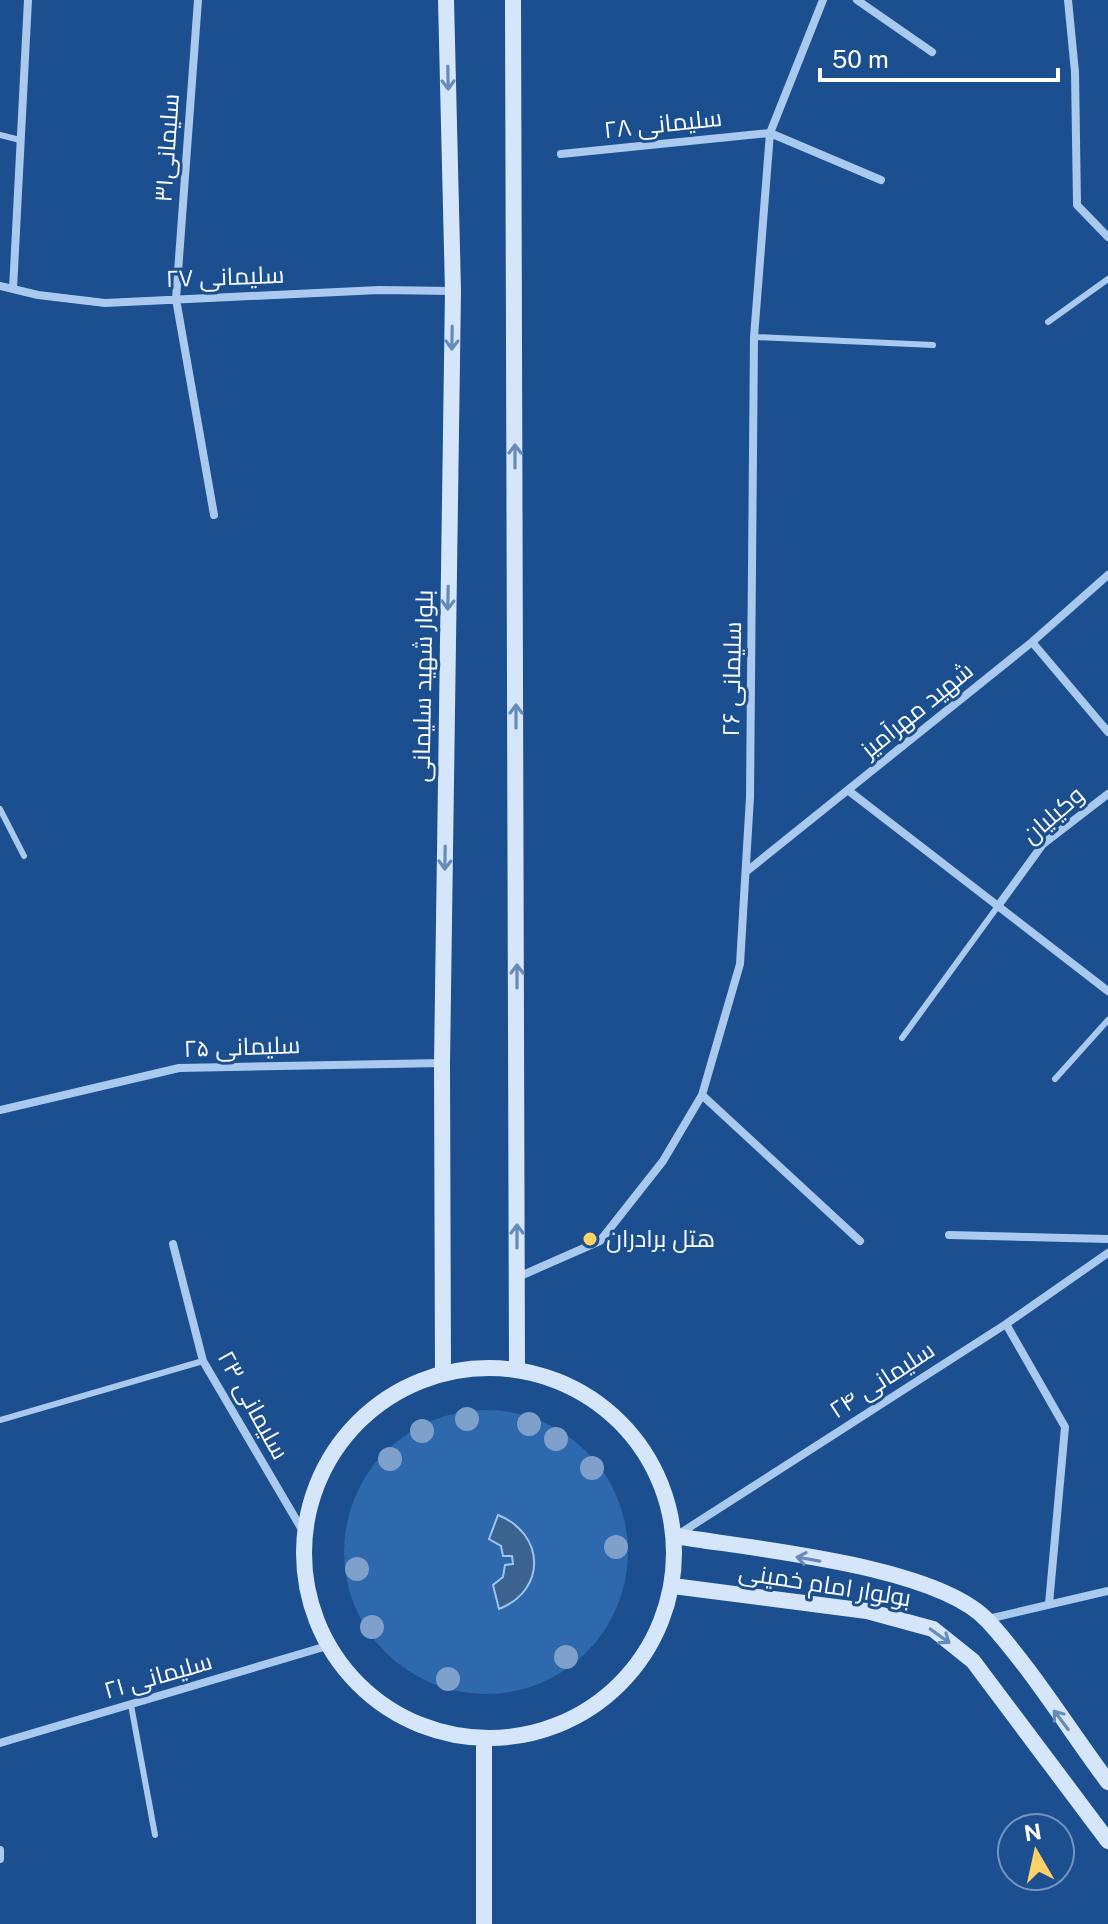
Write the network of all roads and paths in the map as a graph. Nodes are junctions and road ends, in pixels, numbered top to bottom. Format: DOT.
graph roads {
  1 [pos="28,0"];
  2 [pos="198,0"];
  3 [pos="446,0"];
  4 [pos="513,0"];
  5 [pos="823,0"];
  6 [pos="857,0"];
  7 [pos="1068,0"];
  8 [pos="932,52"];
  9 [pos="770,133"];
  10 [pos="0,135"];
  11 [pos="20,140"];
  12 [pos="561,154"];
  13 [pos="881,180"];
  14 [pos="1108,237"];
  15 [pos="1108,279"];
  16 [pos="0,286"];
  17 [pos="13,289"];
  18 [pos="453,291"];
  19 [pos="176,299"];
  20 [pos="1048,322"];
  21 [pos="754,337"];
  22 [pos="933,345"];
  23 [pos="214,515"];
  24 [pos="1108,575"];
  25 [pos="1032,642"];
  26 [pos="1108,732"];
  27 [pos="849,791"];
  28 [pos="1108,794"];
  29 [pos="0,809"];
  30 [pos="24,856"];
  31 [pos="747,871"];
  32 [pos="998,906"];
  33 [pos="1108,991"];
  34 [pos="1108,1020"];
  35 [pos="902,1038"];
  36 [pos="442,1063"];
  37 [pos="1055,1079"];
  38 [pos="702,1095"];
  39 [pos="0,1110"];
  40 [pos="949,1235"];
  41 [pos="1108,1239"];
  42 [pos="860,1241"];
  43 [pos="173,1244"];
  44 [pos="1108,1253"];
  45 [pos="517,1277"];
  46 [pos="1006,1324"];
  47 [pos="203,1361"];
  48 [pos="517,1370"];
  49 [pos="443,1373"];
  50 [pos="0,1420"];
  51 [pos="304,1533"];
  52 [pos="675,1536"];
  53 [pos="673,1586"];
  54 [pos="1108,1591"];
  55 [pos="1049,1604"];
  56 [pos="986,1619"];
  57 [pos="327,1646"];
  58 [pos="131,1705"];
  59 [pos="484,1739"];
  60 [pos="0,1743"];
  61 [pos="1108,1782"];
  62 [pos="155,1835"];
  63 [pos="1108,1841"];
  64 [pos="0,1850"];
  65 [pos="0,1859"];
  66 [pos="484,1924"];
  1 -- 11 [label="street"];
  2 -- 19 [label="street, سلیمانی۳۱"];
  3 -- 18 [label="main road, بلوار شهید سلیمانی, one-way"];
  45 -- 4 [label="main road, one-way"];
  5 -- 9 [label="street, سلیمانی ۲۶"];
  6 -- 8 [label="street"];
  7 -- 14 [label="street"];
  9 -- 12 [label="street, سلیمانی ۲۸"];
  9 -- 13 [label="street"];
  9 -- 21 [label="street, سلیمانی ۲۶"];
  10 -- 11 [label="lane"];
  11 -- 17 [label="street"];
  15 -- 20 [label="lane"];
  16 -- 17 [label="street, سلیمانی ۲۷"];
  17 -- 19 [label="street, سلیمانی ۲۷"];
  18 -- 19 [label="street, سلیمانی ۲۷"];
  18 -- 36 [label="main road, بلوار شهید سلیمانی, one-way"];
  19 -- 23 [label="street, سلیمانی۳۱"];
  21 -- 22 [label="lane"];
  21 -- 31 [label="street, سلیمانی ۲۶"];
  24 -- 25 [label="street, شهید مهرآمیز"];
  25 -- 26 [label="street"];
  25 -- 27 [label="street, شهید مهرآمیز"];
  27 -- 31 [label="street, شهید مهرآمیز"];
  27 -- 32 [label="street"];
  28 -- 32 [label="street, وکیلیان"];
  29 -- 30 [label="lane"];
  31 -- 38 [label="street, سلیمانی ۲۶"];
  32 -- 33 [label="street"];
  32 -- 35 [label="lane"];
  34 -- 37 [label="lane"];
  36 -- 39 [label="street, سلیمانی ۲۵"];
  36 -- 49 [label="main road, بلوار شهید سلیمانی"];
  38 -- 42 [label="street"];
  38 -- 45 [label="street, سلیمانی ۲۶"];
  40 -- 41 [label="street"];
  43 -- 47 [label="street, سلیمانی ۲۳"];
  44 -- 46 [label="street, سلیمانی ۲۴"];
  45 -- 48 [label="main road"];
  46 -- 52 [label="street, سلیمانی ۲۴"];
  46 -- 55 [label="street"];
  47 -- 50 [label="lane"];
  47 -- 51 [label="street, سلیمانی ۲۳"];
  48 -- 49 [label="main road"];
  48 -- 52 [label="main road"];
  49 -- 51 [label="main road"];
  51 -- 57 [label="main road"];
  52 -- 53 [label="main road"];
  56 -- 52 [label="main road, بولوار امام خمینی, one-way"];
  53 -- 59 [label="main road"];
  53 -- 63 [label="main road, بولوار امام خمینی, one-way"];
  54 -- 55 [label="street"];
  55 -- 56 [label="street"];
  61 -- 56 [label="main road, بولوار امام خمینی, one-way"];
  57 -- 58 [label="street, سلیمانی ۲۱"];
  57 -- 59 [label="main road"];
  58 -- 60 [label="street, سلیمانی ۲۱"];
  58 -- 62 [label="lane"];
  59 -- 66 [label="main road"];
  64 -- 65 [label="street"];
}
